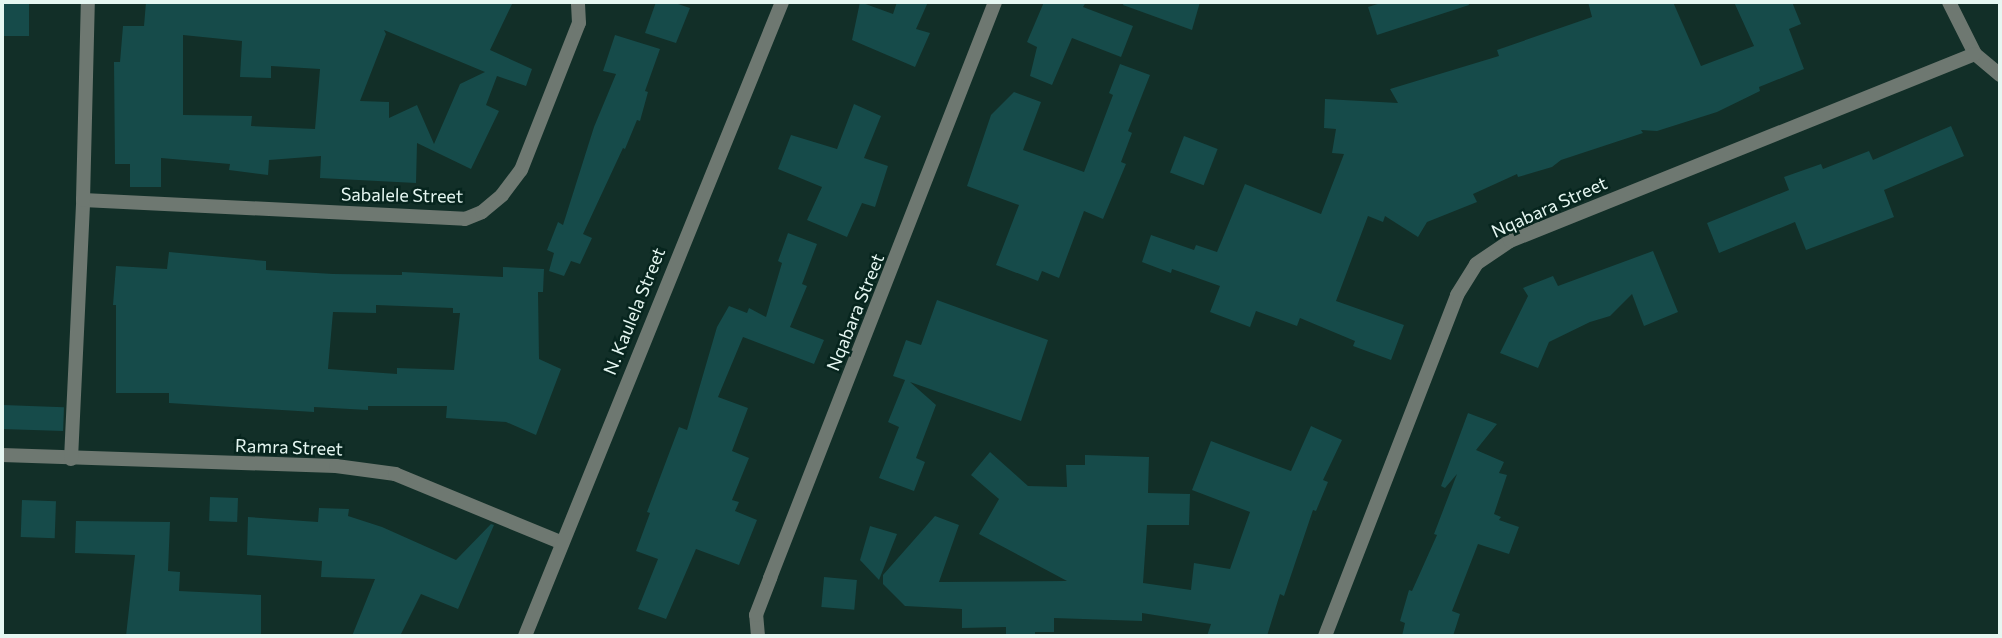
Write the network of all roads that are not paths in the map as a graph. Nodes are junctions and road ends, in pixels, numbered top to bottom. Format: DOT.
graph roads {
  1 [pos="88,2"];
  2 [pos="578,2"];
  3 [pos="782,2"];
  4 [pos="995,2"];
  5 [pos="1950,2"];
  6 [pos="1975,54"];
  7 [pos="2000,75"];
  8 [pos="83,200"];
  9 [pos="2,455"];
  10 [pos="71,459"];
  11 [pos="560,542"];
  12 [pos="525,636"];
  13 [pos="758,636"];
  14 [pos="1325,636"];
  1 -- 8 [label="street"];
  2 -- 8 [label="street, Sabalele Street"];
  3 -- 11 [label="street, N. Kaulela Street"];
  4 -- 13 [label="street, Nqabara Street"];
  5 -- 6 [label="street"];
  6 -- 7 [label="street"];
  6 -- 14 [label="street, Nqabara Street"];
  8 -- 10 [label="street"];
  9 -- 10 [label="street, Ramra Street"];
  10 -- 11 [label="street, Ramra Street"];
  11 -- 12 [label="street, N. Kaulela Street"];
}
